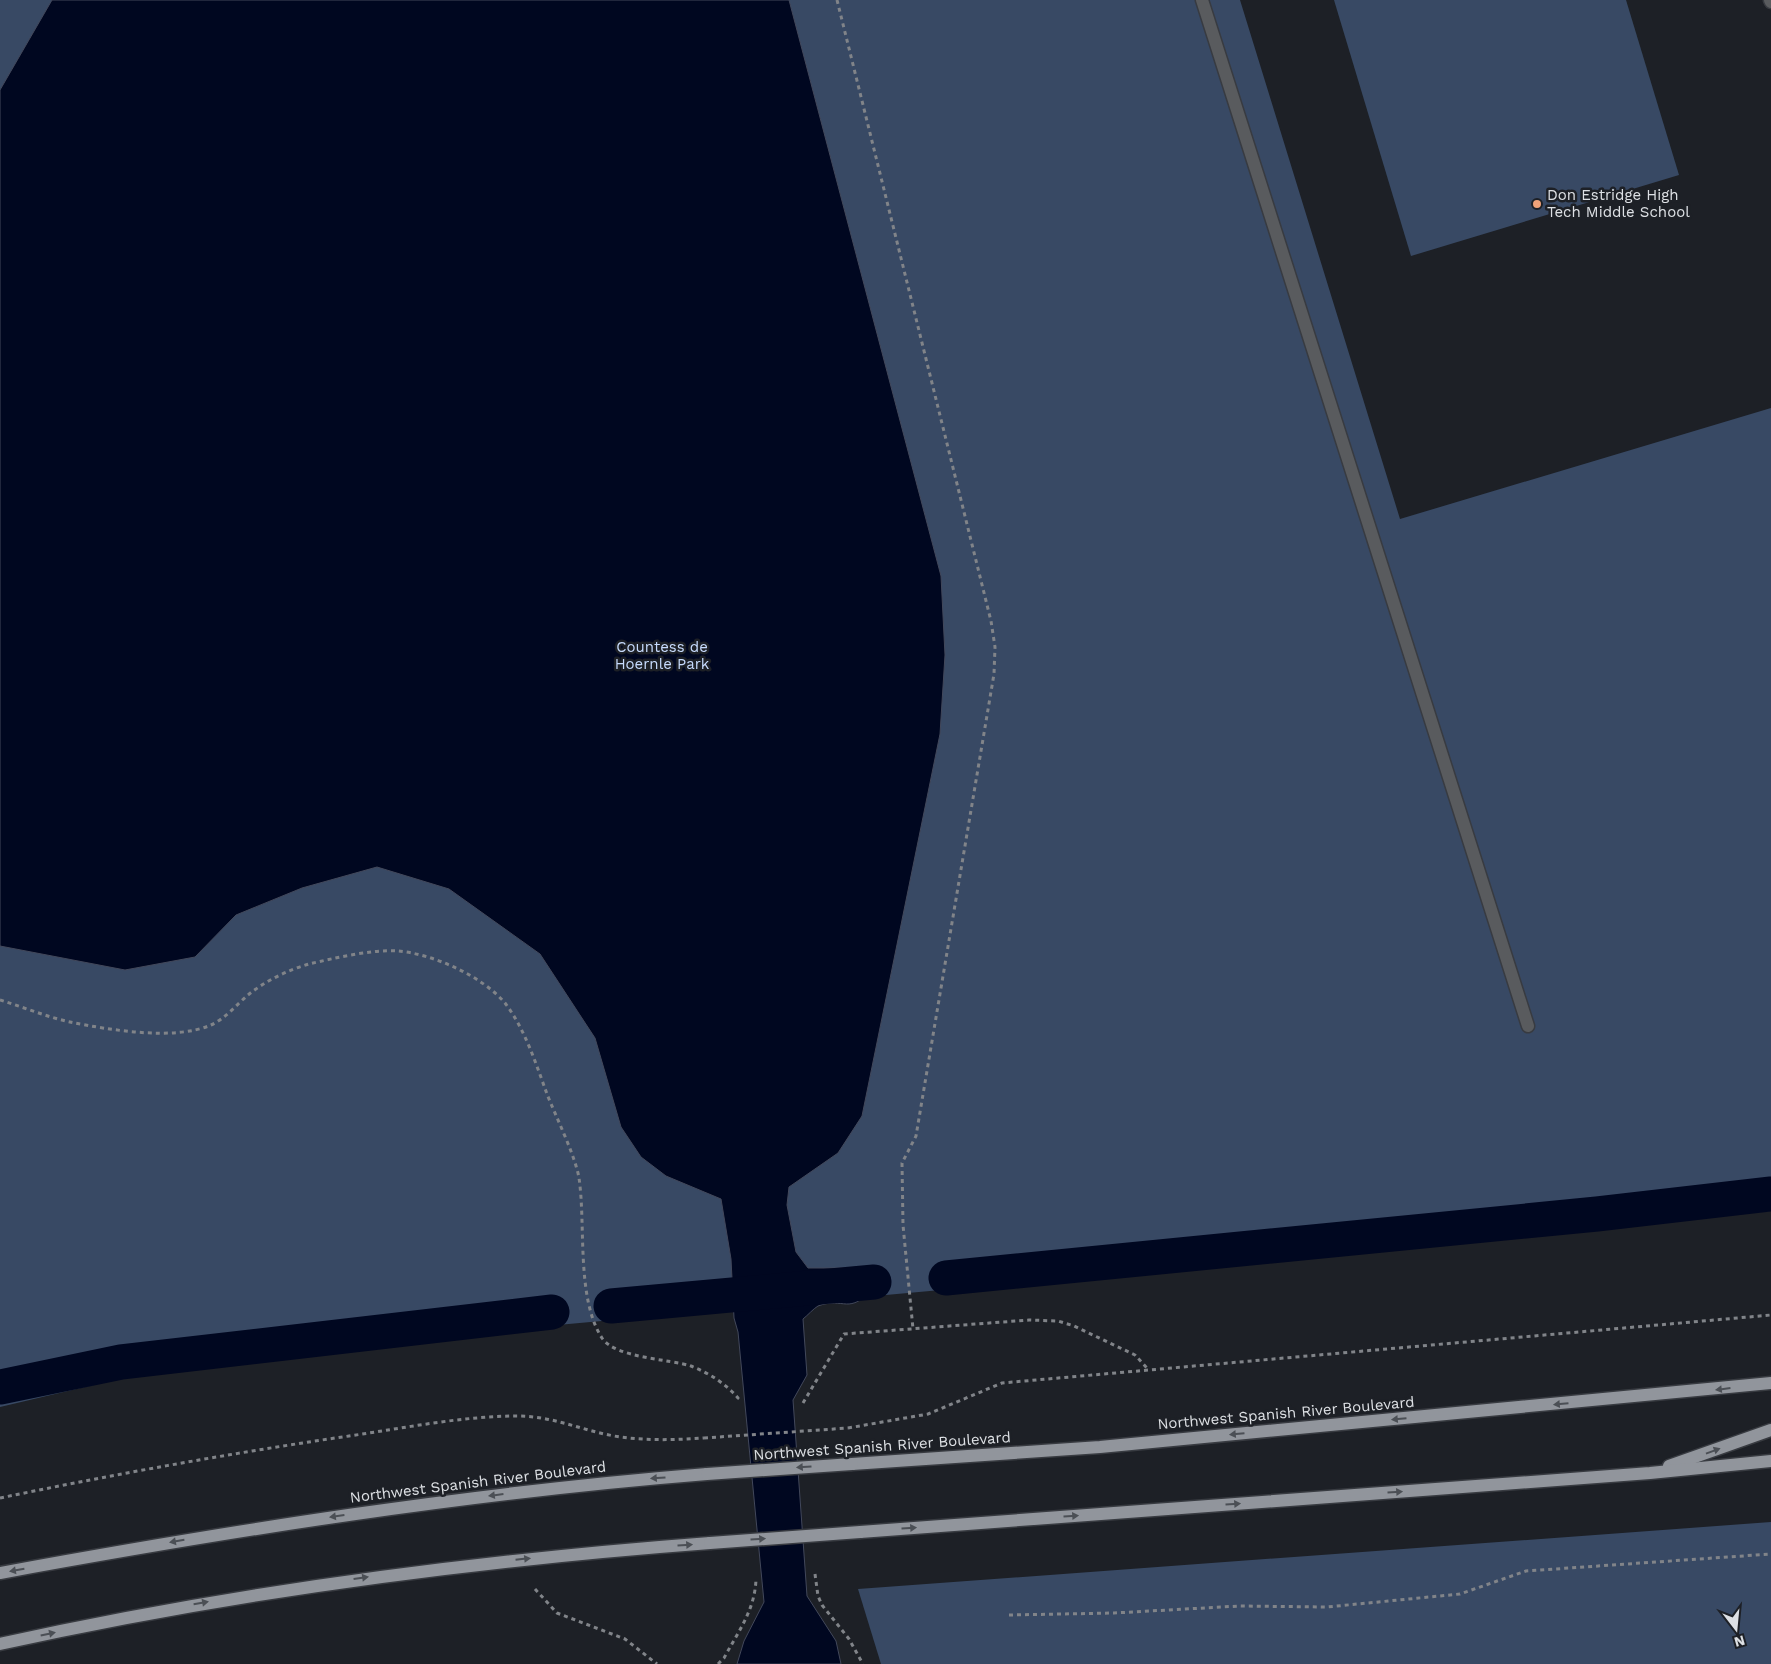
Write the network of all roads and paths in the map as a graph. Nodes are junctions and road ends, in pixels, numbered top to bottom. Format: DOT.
graph roads {
  1 [pos="837,0"];
  2 [pos="1202,0"];
  3 [pos="0,1000"];
  4 [pos="1528,1026"];
  5 [pos="1771,1315"];
  6 [pos="913,1329"];
  7 [pos="1147,1368"];
  8 [pos="1771,1383"];
  9 [pos="736,1400"];
  10 [pos="803,1403"];
  11 [pos="1771,1430"];
  12 [pos="1771,1460"];
  13 [pos="1650,1473"];
  14 [pos="0,1498"];
  15 [pos="1771,1554"];
  16 [pos="0,1573"];
  17 [pos="815,1574"];
  18 [pos="756,1579"];
  19 [pos="536,1589"];
  20 [pos="1009,1615"];
  21 [pos="0,1644"];
  22 [pos="657,1664"];
  23 [pos="718,1664"];
  24 [pos="863,1664"];
  1 -- 6 [label="path"];
  2 -- 4 [label="lane"];
  3 -- 9 [label="path"];
  5 -- 7 [label="path"];
  6 -- 7 [label="path"];
  6 -- 10 [label="path"];
  7 -- 14 [label="path, bridge"];
  8 -- 16 [label="main road, Northwest Spanish River Boulevard, one-way, bridge"];
  13 -- 11 [label="main road, one-way"];
  12 -- 13 [label="main road"];
  21 -- 13 [label="main road, one-way, bridge"];
  15 -- 20 [label="path"];
  17 -- 24 [label="path"];
  18 -- 23 [label="path"];
  19 -- 22 [label="path"];
}
